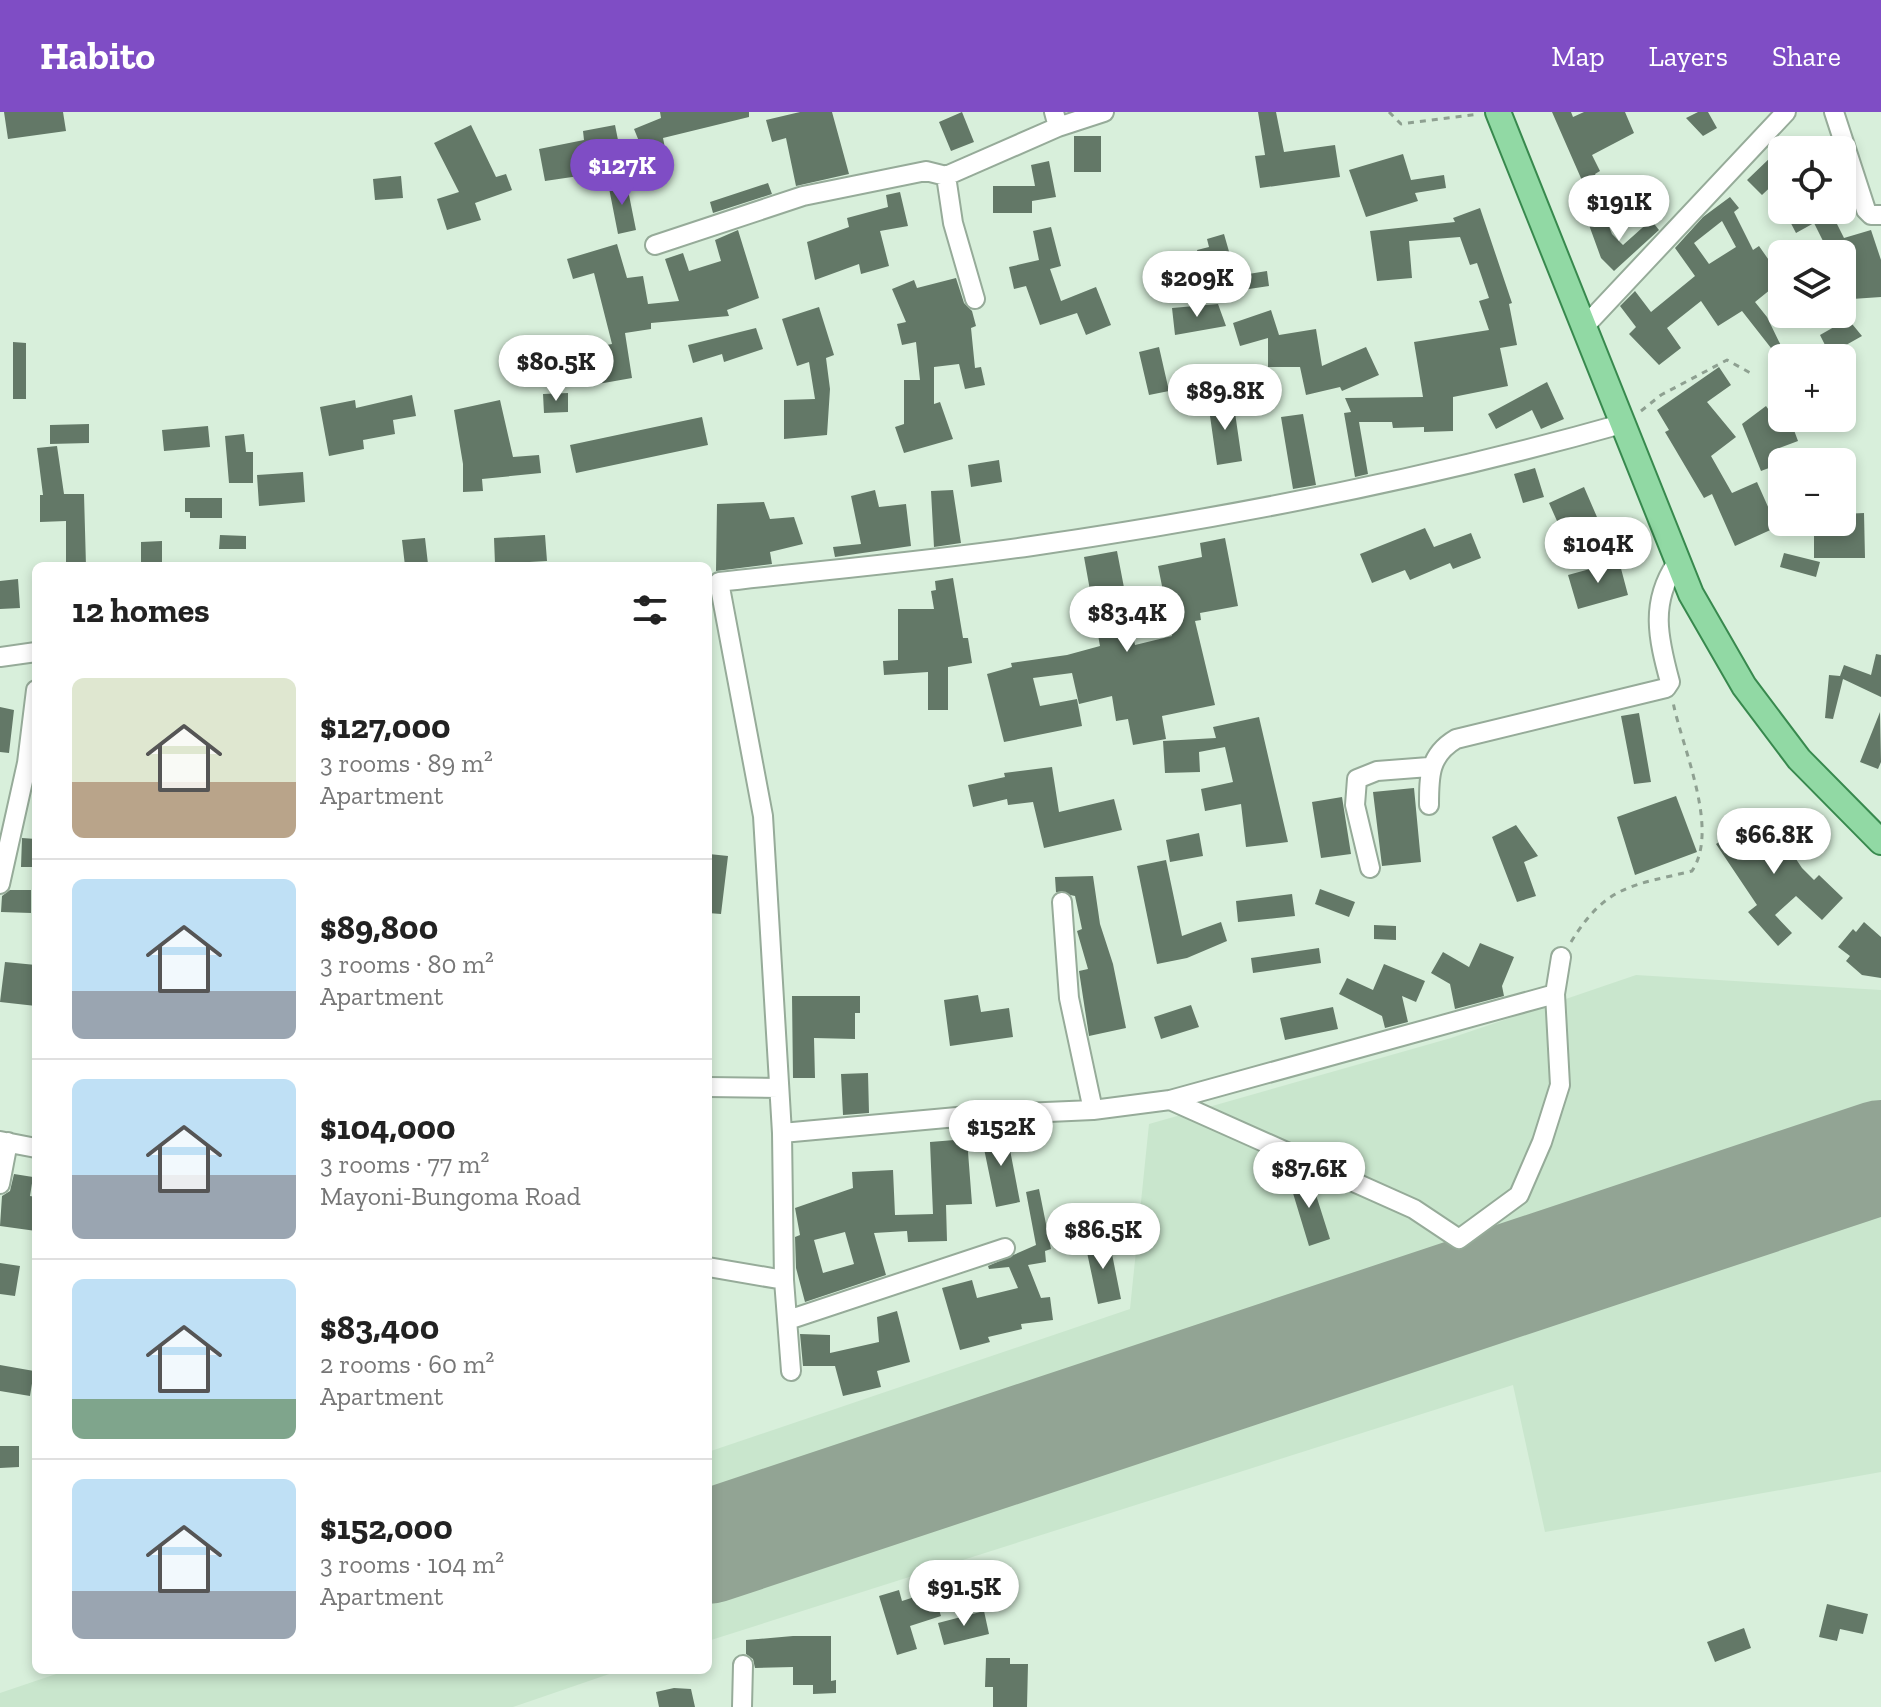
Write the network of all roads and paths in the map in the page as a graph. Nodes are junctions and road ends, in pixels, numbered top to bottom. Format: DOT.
graph roads {
  1 [pos="1104,112"];
  2 [pos="1389,112"];
  3 [pos="1786,112"];
  4 [pos="1834,112"];
  5 [pos="1490,113"];
  6 [pos="1056,120"];
  7 [pos="946,176"];
  8 [pos="1881,215"];
  9 [pos="655,245"];
  10 [pos="975,299"];
  11 [pos="1585,326"];
  12 [pos="1754,375"];
  13 [pos="1625,423"];
  14 [pos="1676,564"];
  15 [pos="714,582"];
  16 [pos="32,653"];
  17 [pos="0,657"];
  18 [pos="1670,682"];
  19 [pos="32,722"];
  20 [pos="1429,767"];
  21 [pos="1429,805"];
  22 [pos="1881,842"];
  23 [pos="1370,868"];
  24 [pos="0,884"];
  25 [pos="1062,902"];
  26 [pos="1561,957"];
  27 [pos="1555,994"];
  28 [pos="712,1087"];
  29 [pos="779,1088"];
  30 [pos="1170,1100"];
  31 [pos="1093,1110"];
  32 [pos="782,1133"];
  33 [pos="4,1141"];
  34 [pos="32,1147"];
  35 [pos="0,1184"];
  36 [pos="1005,1248"];
  37 [pos="712,1268"];
  38 [pos="784,1280"];
  39 [pos="788,1320"];
  40 [pos="791,1371"];
  41 [pos="743,1665"];
  42 [pos="742,1707"];
  1 -- 6 [label="street"];
  2 -- 5 [label="path"];
  3 -- 11 [label="street"];
  4 -- 8 [label="street"];
  5 -- 11 [label="main road"];
  6 -- 7 [label="street"];
  7 -- 9 [label="street"];
  7 -- 10 [label="street"];
  11 -- 13 [label="main road"];
  12 -- 13 [label="path"];
  13 -- 14 [label="main road"];
  13 -- 15 [label="street"];
  14 -- 18 [label="street"];
  14 -- 22 [label="main road"];
  15 -- 29 [label="street"];
  16 -- 17 [label="street"];
  18 -- 20 [label="street"];
  18 -- 26 [label="path"];
  19 -- 24 [label="street"];
  20 -- 21 [label="street"];
  20 -- 23 [label="street"];
  25 -- 31 [label="street"];
  26 -- 27 [label="street"];
  27 -- 30 [label="street"];
  27 -- 30 [label="street"];
  28 -- 29 [label="street"];
  29 -- 32 [label="street"];
  30 -- 31 [label="street"];
  31 -- 32 [label="street"];
  32 -- 38 [label="street"];
  33 -- 34 [label="street"];
  33 -- 35 [label="street"];
  36 -- 39 [label="street"];
  37 -- 38 [label="street"];
  38 -- 39 [label="street"];
  39 -- 40 [label="street"];
  41 -- 42 [label="street"];
}
